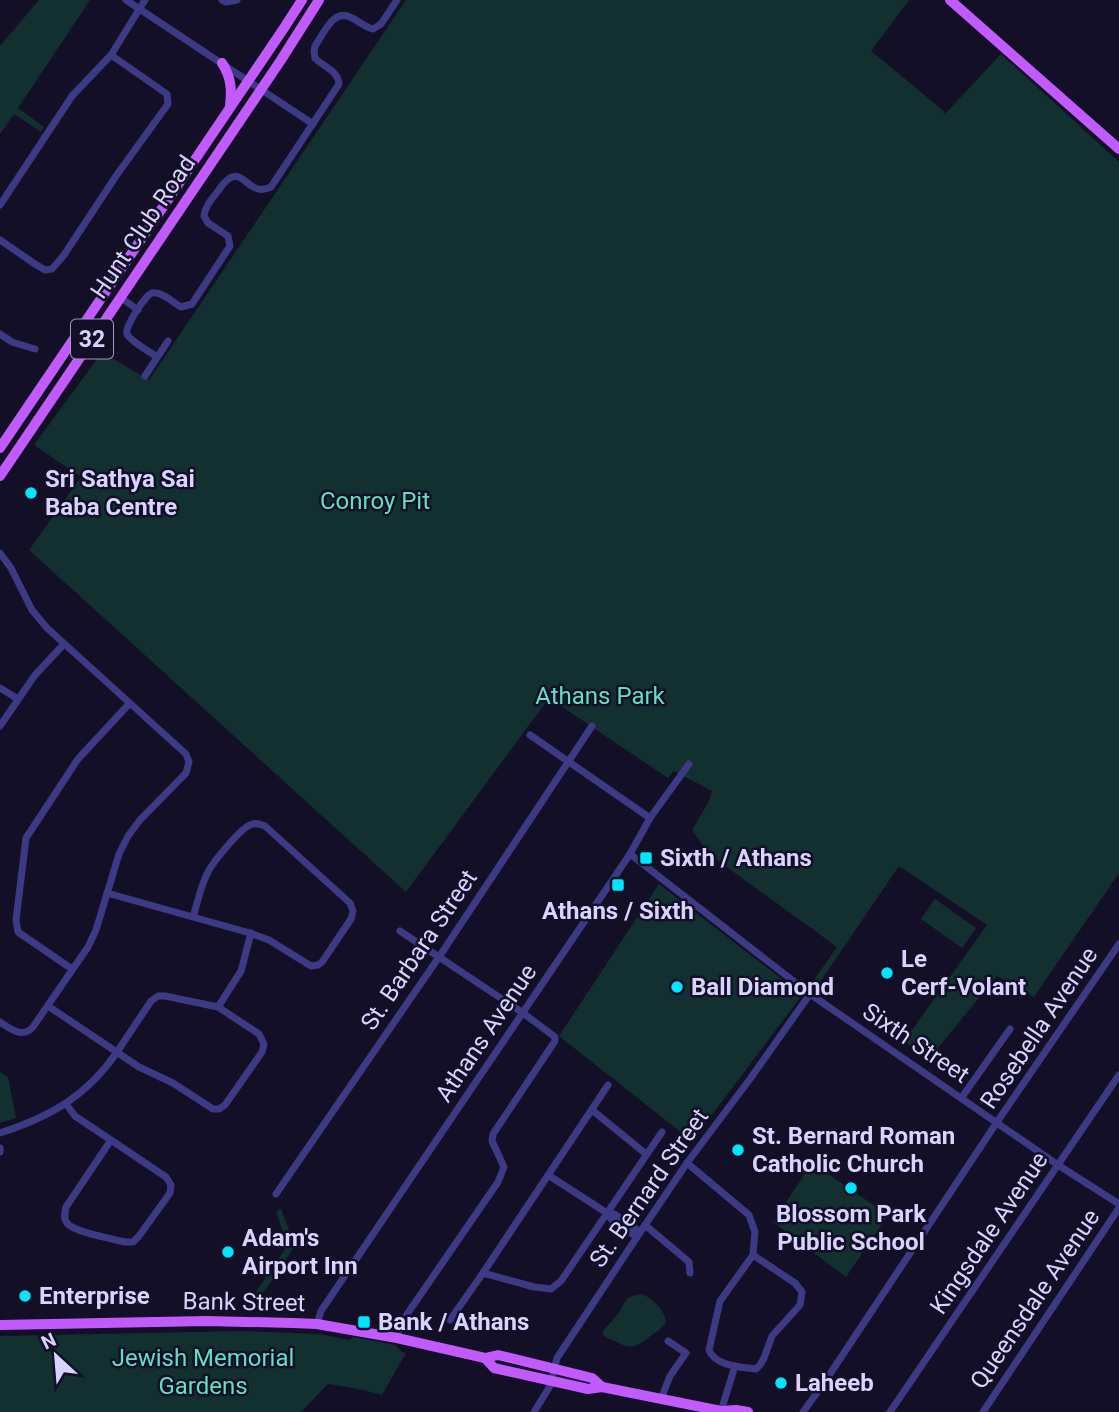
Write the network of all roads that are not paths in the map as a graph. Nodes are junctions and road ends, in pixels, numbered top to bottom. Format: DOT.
graph roads {
  1 [pos="126,0"];
  2 [pos="145,0"];
  3 [pos="222,0"];
  4 [pos="237,0"];
  5 [pos="302,0"];
  6 [pos="319,0"];
  7 [pos="397,0"];
  8 [pos="950,0"];
  9 [pos="139,9"];
  10 [pos="111,55"];
  11 [pos="222,63"];
  12 [pos="249,81"];
  13 [pos="260,89"];
  14 [pos="230,106"];
  15 [pos="313,124"];
  16 [pos="1119,149"];
  17 [pos="0,205"];
  18 [pos="0,240"];
  19 [pos="120,297"];
  20 [pos="138,310"];
  21 [pos="0,334"];
  22 [pos="168,341"];
  23 [pos="35,349"];
  24 [pos="157,357"];
  25 [pos="145,376"];
  26 [pos="0,447"];
  27 [pos="0,476"];
  28 [pos="0,553"];
  29 [pos="64,644"];
  30 [pos="0,688"];
  31 [pos="18,699"];
  32 [pos="129,704"];
  33 [pos="0,726"];
  34 [pos="592,726"];
  35 [pos="530,735"];
  36 [pos="569,761"];
  37 [pos="689,764"];
  38 [pos="650,818"];
  39 [pos="630,854"];
  40 [pos="107,893"];
  41 [pos="194,917"];
  42 [pos="400,930"];
  43 [pos="251,933"];
  44 [pos="1119,944"];
  45 [pos="439,957"];
  46 [pos="72,969"];
  47 [pos="810,994"];
  48 [pos="48,1006"];
  49 [pos="218,1007"];
  50 [pos="523,1013"];
  51 [pos="0,1022"];
  52 [pos="1010,1029"];
  53 [pos="117,1052"];
  54 [pos="1119,1075"];
  55 [pos="608,1085"];
  56 [pos="962,1097"];
  57 [pos="66,1104"];
  58 [pos="592,1110"];
  59 [pos="997,1122"];
  60 [pos="662,1132"];
  61 [pos="0,1133"];
  62 [pos="111,1140"];
  63 [pos="646,1154"];
  64 [pos="687,1163"];
  65 [pos="1058,1165"];
  66 [pos="548,1175"];
  67 [pos="276,1194"];
  68 [pos="1119,1206"];
  69 [pos="607,1213"];
  70 [pos="641,1231"];
  71 [pos="753,1255"];
  72 [pos="483,1273"];
  73 [pos="690,1273"];
  74 [pos="450,1320"];
  75 [pos="0,1325"];
  76 [pos="317,1325"];
  77 [pos="397,1338"];
  78 [pos="668,1341"];
  79 [pos="485,1359"];
  80 [pos="735,1366"];
  81 [pos="555,1369"];
  82 [pos="552,1380"];
  83 [pos="602,1387"];
  84 [pos="661,1399"];
  85 [pos="722,1411"];
  86 [pos="534,1412"];
  87 [pos="748,1412"];
  88 [pos="803,1412"];
  89 [pos="890,1412"];
  90 [pos="983,1412"];
  1 -- 9 [label="street"];
  2 -- 9 [label="street"];
  3 -- 4 [label="street"];
  5 -- 12 [label="main road, Hunt Club Road / 32"];
  6 -- 13 [label="main road, Hunt Club Road / 32"];
  7 -- 15 [label="street"];
  8 -- 16 [label="main road"];
  9 -- 10 [label="street"];
  9 -- 11 [label="street"];
  10 -- 17 [label="street"];
  10 -- 18 [label="street"];
  11 -- 12 [label="street"];
  11 -- 14 [label="main road"];
  12 -- 13 [label="street"];
  12 -- 14 [label="main road, Hunt Club Road / 32"];
  13 -- 15 [label="street"];
  13 -- 19 [label="main road, Hunt Club Road / 32"];
  14 -- 26 [label="main road, Hunt Club Road / 32"];
  15 -- 20 [label="street"];
  19 -- 20 [label="street"];
  19 -- 27 [label="main road, Hunt Club Road / 32"];
  20 -- 24 [label="street"];
  21 -- 23 [label="street"];
  22 -- 24 [label="street"];
  24 -- 25 [label="street"];
  28 -- 29 [label="street"];
  29 -- 31 [label="street"];
  29 -- 32 [label="street"];
  30 -- 31 [label="street"];
  31 -- 33 [label="street"];
  32 -- 40 [label="street"];
  32 -- 46 [label="street"];
  34 -- 36 [label="street, St. Barbara Street"];
  35 -- 36 [label="street"];
  36 -- 38 [label="street"];
  36 -- 45 [label="street, St. Barbara Street"];
  37 -- 38 [label="street, Athans Avenue"];
  38 -- 39 [label="street, Athans Avenue"];
  39 -- 47 [label="street, Sixth Street"];
  39 -- 50 [label="street, Athans Avenue"];
  40 -- 41 [label="street"];
  40 -- 46 [label="street"];
  41 -- 43 [label="street"];
  41 -- 43 [label="street"];
  42 -- 45 [label="street"];
  43 -- 49 [label="street"];
  44 -- 59 [label="street, Rosebella Avenue"];
  45 -- 50 [label="street"];
  45 -- 67 [label="street, St. Barbara Street"];
  46 -- 48 [label="street"];
  47 -- 56 [label="street, Sixth Street"];
  47 -- 64 [label="street, St. Bernard Street"];
  48 -- 51 [label="street"];
  48 -- 53 [label="street"];
  49 -- 53 [label="street"];
  49 -- 53 [label="street"];
  50 -- 76 [label="street, Athans Avenue"];
  50 -- 77 [label="street"];
  52 -- 56 [label="street"];
  53 -- 57 [label="street"];
  54 -- 65 [label="street, Kingsdale Avenue"];
  55 -- 58 [label="street"];
  56 -- 59 [label="street, Sixth Street"];
  57 -- 61 [label="street"];
  57 -- 62 [label="street"];
  58 -- 63 [label="street"];
  58 -- 66 [label="street"];
  59 -- 65 [label="street, Sixth Street"];
  59 -- 88 [label="street, Rosebella Avenue"];
  60 -- 63 [label="street"];
  62 -- 62 [label="street"];
  63 -- 69 [label="street"];
  64 -- 70 [label="street, St. Bernard Street"];
  64 -- 71 [label="street"];
  65 -- 68 [label="street, Sixth Street"];
  65 -- 89 [label="street, Kingsdale Avenue"];
  66 -- 69 [label="street"];
  66 -- 72 [label="street"];
  68 -- 90 [label="street, Queensdale Avenue"];
  69 -- 70 [label="street"];
  69 -- 72 [label="street"];
  70 -- 73 [label="street"];
  70 -- 81 [label="street, St. Bernard Street"];
  71 -- 80 [label="street"];
  71 -- 80 [label="street"];
  72 -- 74 [label="street"];
  75 -- 76 [label="main road, Bank Street"];
  76 -- 77 [label="main road, Bank Street"];
  77 -- 79 [label="main road, Bank Street"];
  78 -- 84 [label="street"];
  79 -- 81 [label="main road, Bank Street"];
  79 -- 82 [label="main road, Bank Street"];
  80 -- 85 [label="street"];
  81 -- 82 [label="street, St. Bernard Street"];
  81 -- 83 [label="main road, Bank Street"];
  82 -- 83 [label="main road, Bank Street"];
  82 -- 86 [label="street, St. Bernard Street"];
  83 -- 84 [label="main road, Bank Street"];
  84 -- 85 [label="main road, Bank Street"];
  85 -- 87 [label="main road, Bank Street"];
}
